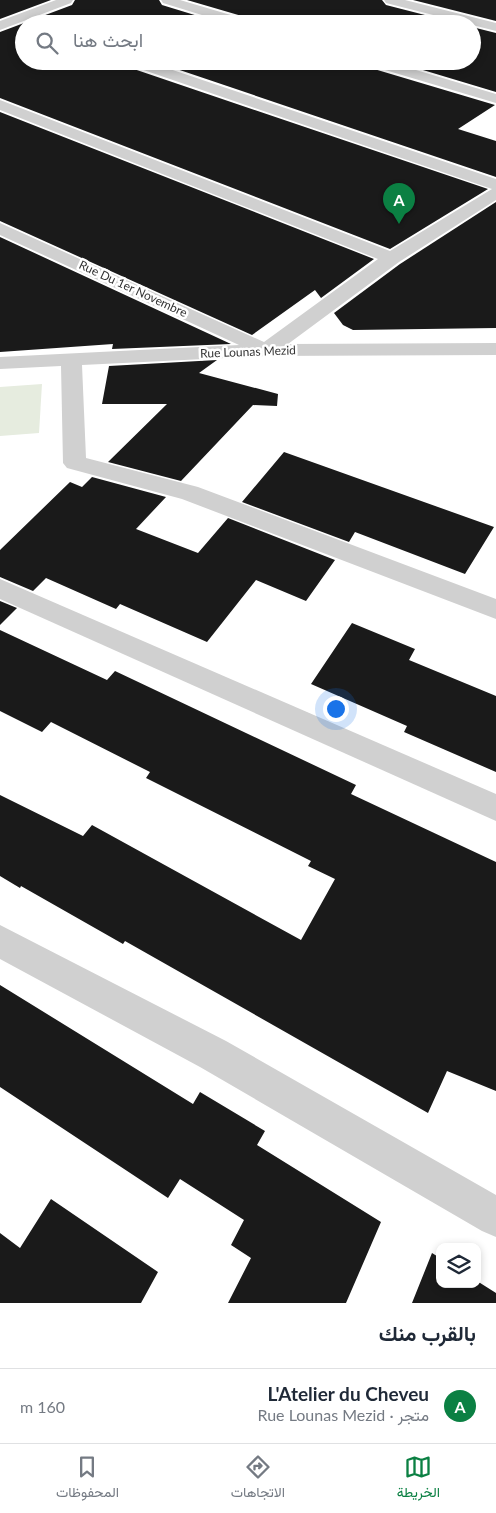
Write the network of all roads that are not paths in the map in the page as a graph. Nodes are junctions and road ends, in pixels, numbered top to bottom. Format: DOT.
graph roads {
  1 [pos="68,0"];
  2 [pos="167,0"];
  3 [pos="390,0"];
  4 [pos="28,15"];
  5 [pos="216,15"];
  6 [pos="449,15"];
  7 [pos="481,23"];
  8 [pos="496,27"];
  9 [pos="157,70"];
  10 [pos="400,70"];
  11 [pos="496,99"];
  12 [pos="0,105"];
  13 [pos="496,185"];
  14 [pos="496,194"];
  15 [pos="0,228"];
  16 [pos="392,258"];
  17 [pos="496,349"];
  18 [pos="266,350"];
  19 [pos="71,361"];
  20 [pos="0,363"];
  21 [pos="0,588"];
  22 [pos="496,609"];
  23 [pos="496,808"];
  24 [pos="0,941"];
  25 [pos="496,1217"];
  1 -- 4 [label="street"];
  2 -- 5 [label="street"];
  3 -- 6 [label="street"];
  7 -- 8 [label="street"];
  9 -- 13 [label="street"];
  10 -- 11 [label="street"];
  12 -- 16 [label="street"];
  14 -- 16 [label="street"];
  15 -- 18 [label="street, Rue Du 1er Novembre"];
  16 -- 18 [label="street"];
  17 -- 18 [label="street, Rue Lounas Mezid"];
  18 -- 19 [label="street, Rue Lounas Mezid"];
  19 -- 20 [label="street, Rue Lounas Mezid"];
  19 -- 22 [label="street"];
  21 -- 23 [label="street"];
  24 -- 25 [label="street"];
}
